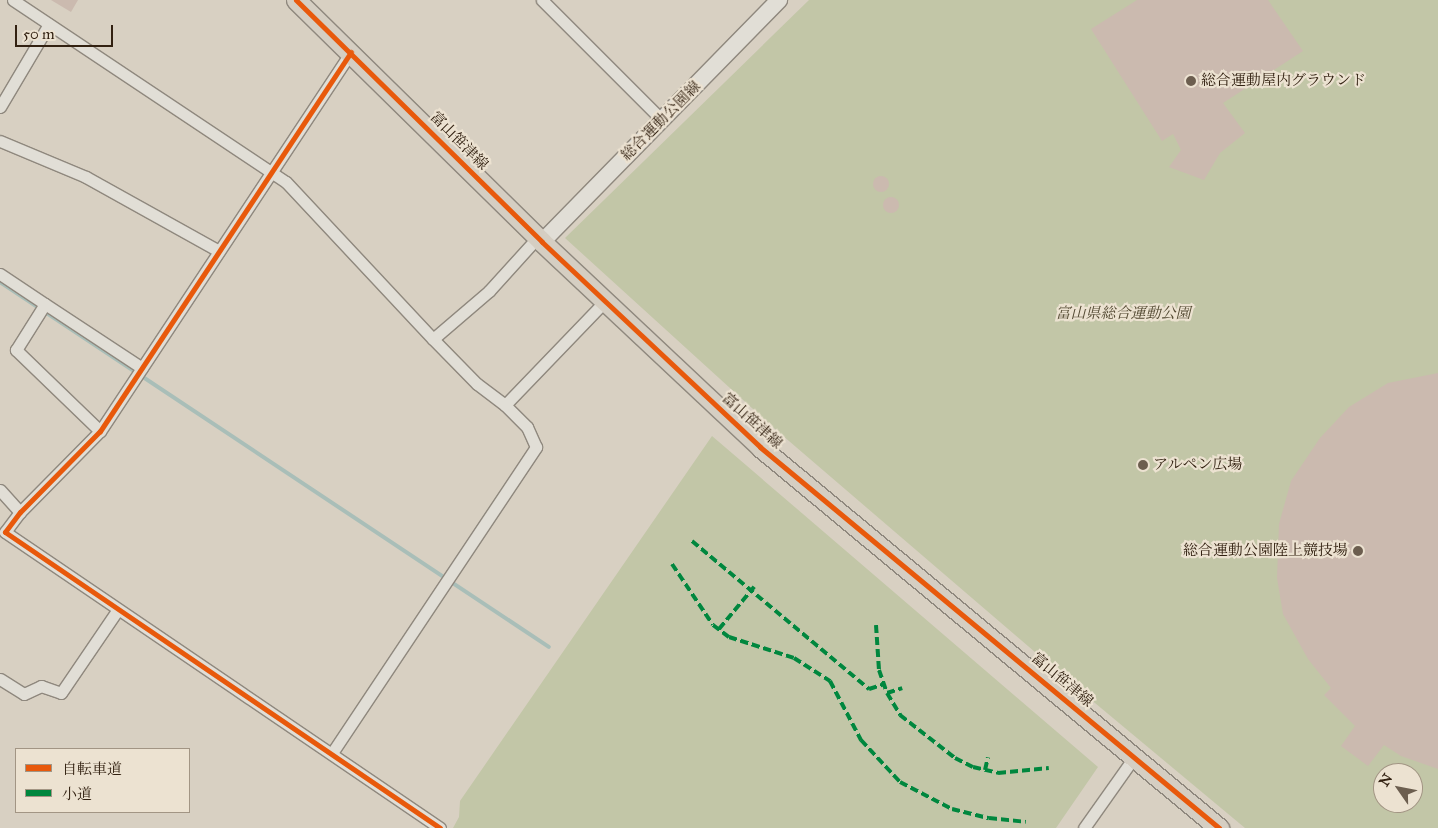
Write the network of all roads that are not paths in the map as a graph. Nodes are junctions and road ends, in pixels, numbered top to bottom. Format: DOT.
graph roads {
  1 [pos="13,0"];
  2 [pos="296,0"];
  3 [pos="542,0"];
  4 [pos="772,3"];
  5 [pos="49,24"];
  6 [pos="351,52"];
  7 [pos="0,107"];
  8 [pos="662,120"];
  9 [pos="0,141"];
  10 [pos="272,172"];
  11 [pos="540,240"];
  12 [pos="220,250"];
  13 [pos="0,274"];
  14 [pos="605,301"];
  15 [pos="42,307"];
  16 [pos="433,339"];
  17 [pos="140,371"];
  18 [pos="505,405"];
  19 [pos="100,431"];
  20 [pos="0,490"];
  21 [pos="20,512"];
  22 [pos="3,535"];
  23 [pos="117,611"];
  24 [pos="0,678"];
  25 [pos="332,753"];
  26 [pos="1135,756"];
  27 [pos="440,828"];
  28 [pos="1084,828"];
  29 [pos="1219,828"];
  1 -- 5 [label="street"];
  2 -- 6 [label="main road, 富山笹津線"];
  3 -- 8 [label="street"];
  4 -- 8 [label="main road, 総合運動公園線"];
  5 -- 7 [label="street"];
  5 -- 10 [label="street"];
  6 -- 10 [label="street"];
  6 -- 11 [label="main road, 富山笹津線"];
  8 -- 11 [label="main road, 総合運動公園線"];
  9 -- 12 [label="street"];
  10 -- 12 [label="street"];
  10 -- 16 [label="street"];
  11 -- 14 [label="main road, 富山笹津線"];
  11 -- 16 [label="street"];
  12 -- 17 [label="street"];
  13 -- 15 [label="street"];
  14 -- 18 [label="street"];
  14 -- 26 [label="main road, 富山笹津線"];
  15 -- 17 [label="street"];
  15 -- 19 [label="street"];
  16 -- 18 [label="street"];
  17 -- 19 [label="street"];
  18 -- 25 [label="street"];
  19 -- 21 [label="street"];
  20 -- 21 [label="street"];
  21 -- 22 [label="street"];
  22 -- 23 [label="street"];
  23 -- 24 [label="street"];
  23 -- 25 [label="street"];
  25 -- 27 [label="street"];
  26 -- 28 [label="street"];
  26 -- 29 [label="main road, 富山笹津線"];
}
